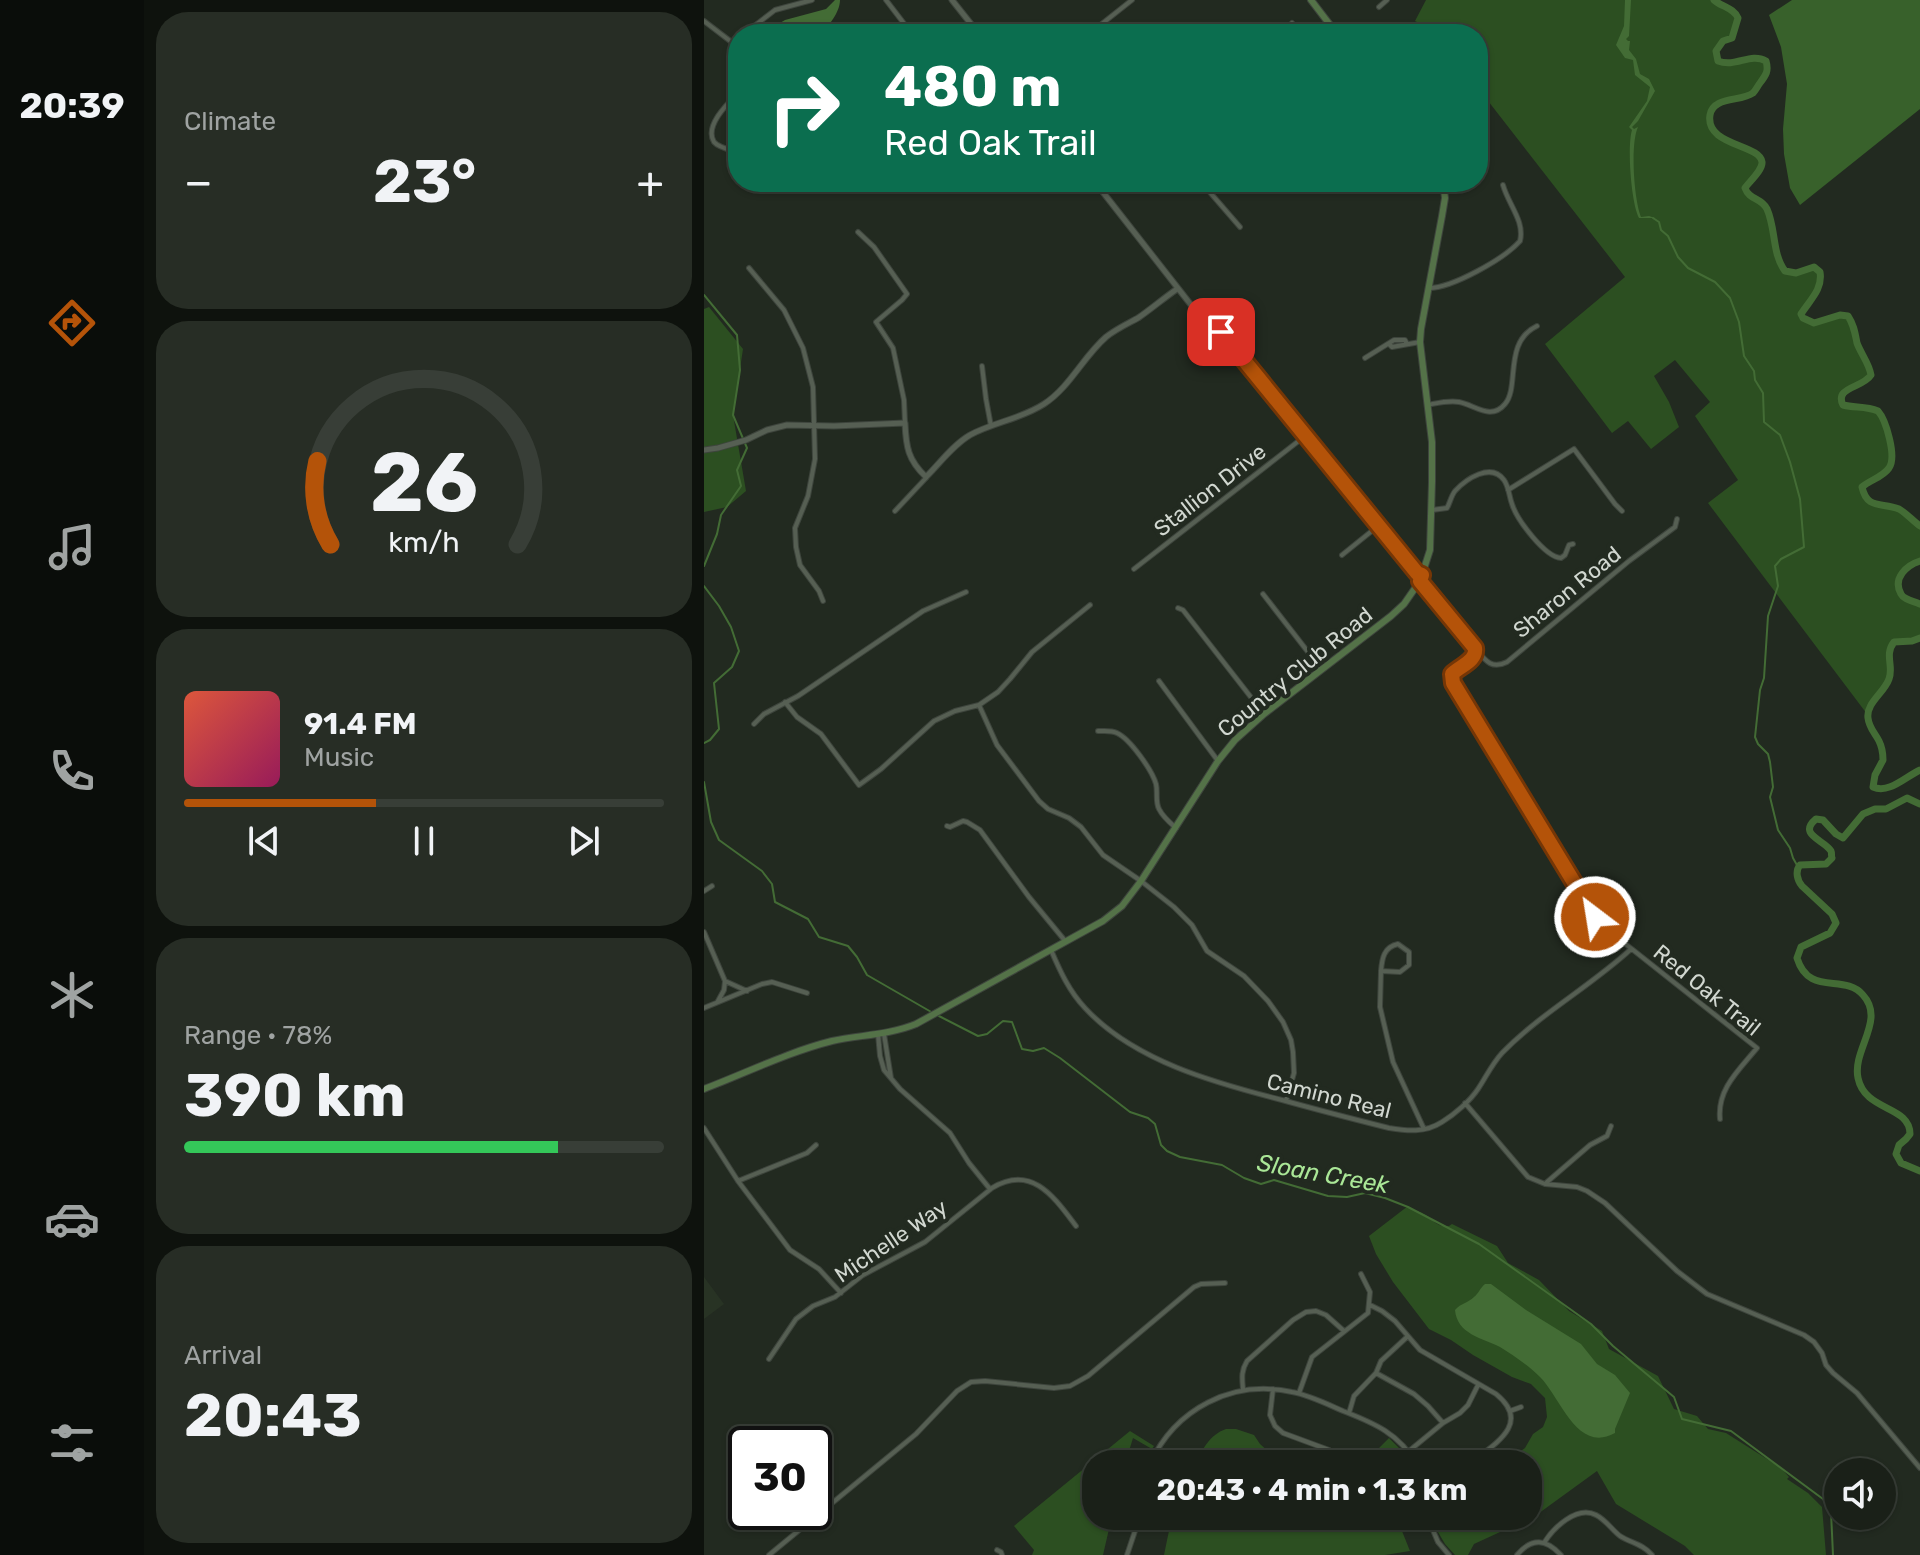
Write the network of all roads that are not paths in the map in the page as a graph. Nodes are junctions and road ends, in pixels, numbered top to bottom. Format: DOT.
graph roads {
  1 [pos="812,0"];
  2 [pos="886,0"];
  3 [pos="952,0"];
  4 [pos="1132,0"];
  5 [pos="1311,0"];
  6 [pos="1387,0"];
  7 [pos="1379,7"];
  8 [pos="704,21"];
  9 [pos="757,24"];
  10 [pos="905,24"];
  11 [pos="971,24"];
  12 [pos="1102,24"];
  13 [pos="1329,24"];
  14 [pos="728,38"];
  15 [pos="728,103"];
  16 [pos="728,149"];
  17 [pos="1503,185"];
  18 [pos="1104,192"];
  19 [pos="1210,192"];
  20 [pos="1444,192"];
  21 [pos="1240,227"];
  22 [pos="858,232"];
  23 [pos="749,268"];
  24 [pos="1429,288"];
  25 [pos="1177,289"];
  26 [pos="1537,326"];
  27 [pos="1420,342"];
  28 [pos="1365,358"];
  29 [pos="982,366"];
  30 [pos="1427,405"];
  31 [pos="905,423"];
  32 [pos="814,425"];
  33 [pos="991,426"];
  34 [pos="1305,436"];
  35 [pos="704,450"];
  36 [pos="926,477"];
  37 [pos="1508,490"];
  38 [pos="1432,510"];
  39 [pos="895,511"];
  40 [pos="1622,511"];
  41 [pos="1677,519"];
  42 [pos="1378,526"];
  43 [pos="1573,544"];
  44 [pos="1342,555"];
  45 [pos="1134,569"];
  46 [pos="1421,578"];
  47 [pos="966,592"];
  48 [pos="1263,594"];
  49 [pos="823,601"];
  50 [pos="1090,605"];
  51 [pos="1178,608"];
  52 [pos="1474,646"];
  53 [pos="1322,670"];
  54 [pos="1159,681"];
  55 [pos="785,702"];
  56 [pos="979,705"];
  57 [pos="1264,714"];
  58 [pos="754,724"];
  59 [pos="1098,731"];
  60 [pos="1218,761"];
  61 [pos="947,826"];
  62 [pos="1176,828"];
  63 [pos="1141,881"];
  64 [pos="712,886"];
  65 [pos="704,891"];
  66 [pos="704,932"];
  67 [pos="1066,942"];
  68 [pos="1631,949"];
  69 [pos="1051,950"];
  70 [pos="1381,971"];
  71 [pos="725,981"];
  72 [pos="747,991"];
  73 [pos="807,993"];
  74 [pos="717,1003"];
  75 [pos="704,1008"];
  76 [pos="881,1034"];
  77 [pos="704,1089"];
  78 [pos="1286,1101"];
  79 [pos="1465,1103"];
  80 [pos="1720,1119"];
  81 [pos="1611,1126"];
  82 [pos="704,1128"];
  83 [pos="1424,1129"];
  84 [pos="816,1145"];
  85 [pos="738,1181"];
  86 [pos="1545,1184"];
  87 [pos="990,1189"];
  88 [pos="1076,1226"];
  89 [pos="1361,1274"];
  90 [pos="1225,1283"];
  91 [pos="841,1294"];
  92 [pos="1370,1305"];
  93 [pos="1344,1331"];
  94 [pos="1407,1337"];
  95 [pos="769,1359"];
  96 [pos="1376,1373"];
  97 [pos="1478,1385"];
  98 [pos="1243,1389"];
  99 [pos="1273,1389"];
  100 [pos="1299,1393"];
  101 [pos="1521,1407"];
  102 [pos="1510,1411"];
  103 [pos="1349,1413"];
  104 [pos="1443,1423"];
  105 [pos="1158,1450"];
  106 [pos="1329,1450"];
  107 [pos="1407,1450"];
  108 [pos="1409,1450"];
  109 [pos="1486,1450"];
  110 [pos="1920,1468"];
  111 [pos="1135,1530"];
  112 [pos="1433,1530"];
  113 [pos="1544,1543"];
  114 [pos="997,1550"];
  115 [pos="769,1555"];
  116 [pos="1002,1555"];
  117 [pos="1127,1555"];
  118 [pos="1449,1555"];
  119 [pos="1517,1555"];
  120 [pos="1561,1555"];
  121 [pos="1652,1555"];
  1 -- 9 [label="street"];
  2 -- 10 [label="street"];
  3 -- 11 [label="street"];
  4 -- 12 [label="street"];
  5 -- 13 [label="main road"];
  6 -- 7 [label="street"];
  8 -- 14 [label="street"];
  15 -- 16 [label="street"];
  17 -- 24 [label="street"];
  18 -- 25 [label="street"];
  19 -- 21 [label="street"];
  20 -- 24 [label="main road, Country Club Road"];
  22 -- 31 [label="street"];
  23 -- 32 [label="street"];
  24 -- 27 [label="main road, Country Club Road"];
  25 -- 33 [label="street"];
  25 -- 34 [label="street"];
  26 -- 30 [label="street"];
  27 -- 28 [label="street"];
  27 -- 30 [label="main road, Country Club Road"];
  29 -- 33 [label="street"];
  30 -- 38 [label="main road, Country Club Road"];
  31 -- 32 [label="street"];
  31 -- 36 [label="street"];
  32 -- 35 [label="street"];
  32 -- 49 [label="street"];
  33 -- 36 [label="street"];
  34 -- 42 [label="street"];
  34 -- 45 [label="street, Stallion Drive"];
  36 -- 39 [label="street"];
  37 -- 38 [label="street"];
  37 -- 40 [label="street"];
  37 -- 43 [label="street"];
  38 -- 46 [label="main road, Country Club Road"];
  41 -- 52 [label="street, Sharon Road"];
  42 -- 44 [label="street"];
  42 -- 46 [label="street"];
  46 -- 52 [label="street"];
  46 -- 53 [label="main road, Country Club Road"];
  47 -- 55 [label="street"];
  48 -- 53 [label="street"];
  50 -- 56 [label="street"];
  51 -- 57 [label="street"];
  52 -- 68 [label="street, Red Oak Trail"];
  53 -- 57 [label="main road, Country Club Road"];
  54 -- 60 [label="street"];
  55 -- 56 [label="street"];
  55 -- 58 [label="street"];
  56 -- 63 [label="street"];
  57 -- 60 [label="main road, Country Club Road"];
  59 -- 62 [label="street"];
  60 -- 62 [label="main road, Country Club Road"];
  61 -- 67 [label="street"];
  62 -- 63 [label="main road, Country Club Road"];
  63 -- 67 [label="main road, Country Club Road"];
  63 -- 78 [label="street"];
  64 -- 65 [label="street"];
  66 -- 71 [label="street"];
  67 -- 69 [label="main road, Country Club Road"];
  68 -- 79 [label="street"];
  68 -- 80 [label="street, Red Oak Trail"];
  69 -- 76 [label="main road, Country Club Road"];
  69 -- 78 [label="street, Camino Real"];
  70 -- 70 [label="street"];
  70 -- 83 [label="street"];
  71 -- 72 [label="street"];
  71 -- 74 [label="street"];
  72 -- 73 [label="street"];
  72 -- 74 [label="street"];
  74 -- 75 [label="street"];
  76 -- 77 [label="main road, Country Club Road"];
  76 -- 87 [label="street"];
  78 -- 83 [label="street, Camino Real"];
  79 -- 83 [label="street"];
  79 -- 86 [label="street"];
  81 -- 86 [label="street"];
  82 -- 85 [label="street"];
  84 -- 85 [label="street"];
  85 -- 91 [label="street"];
  86 -- 110 [label="street"];
  87 -- 88 [label="street, Michelle Way"];
  87 -- 91 [label="street, Michelle Way"];
  89 -- 92 [label="street"];
  90 -- 115 [label="street"];
  91 -- 95 [label="street, Michelle Way"];
  92 -- 93 [label="street"];
  92 -- 94 [label="street"];
  93 -- 98 [label="street"];
  93 -- 100 [label="street"];
  94 -- 96 [label="street"];
  94 -- 97 [label="street"];
  96 -- 103 [label="street"];
  96 -- 104 [label="street"];
  97 -- 102 [label="street"];
  97 -- 104 [label="street"];
  98 -- 99 [label="street"];
  98 -- 105 [label="street"];
  99 -- 100 [label="street"];
  99 -- 106 [label="street"];
  100 -- 103 [label="street"];
  101 -- 102 [label="street"];
  102 -- 109 [label="street"];
  103 -- 107 [label="street"];
  104 -- 108 [label="street"];
  111 -- 117 [label="street"];
  112 -- 118 [label="street"];
  113 -- 119 [label="street"];
  113 -- 120 [label="street"];
  113 -- 121 [label="street"];
  114 -- 116 [label="street"];
}
